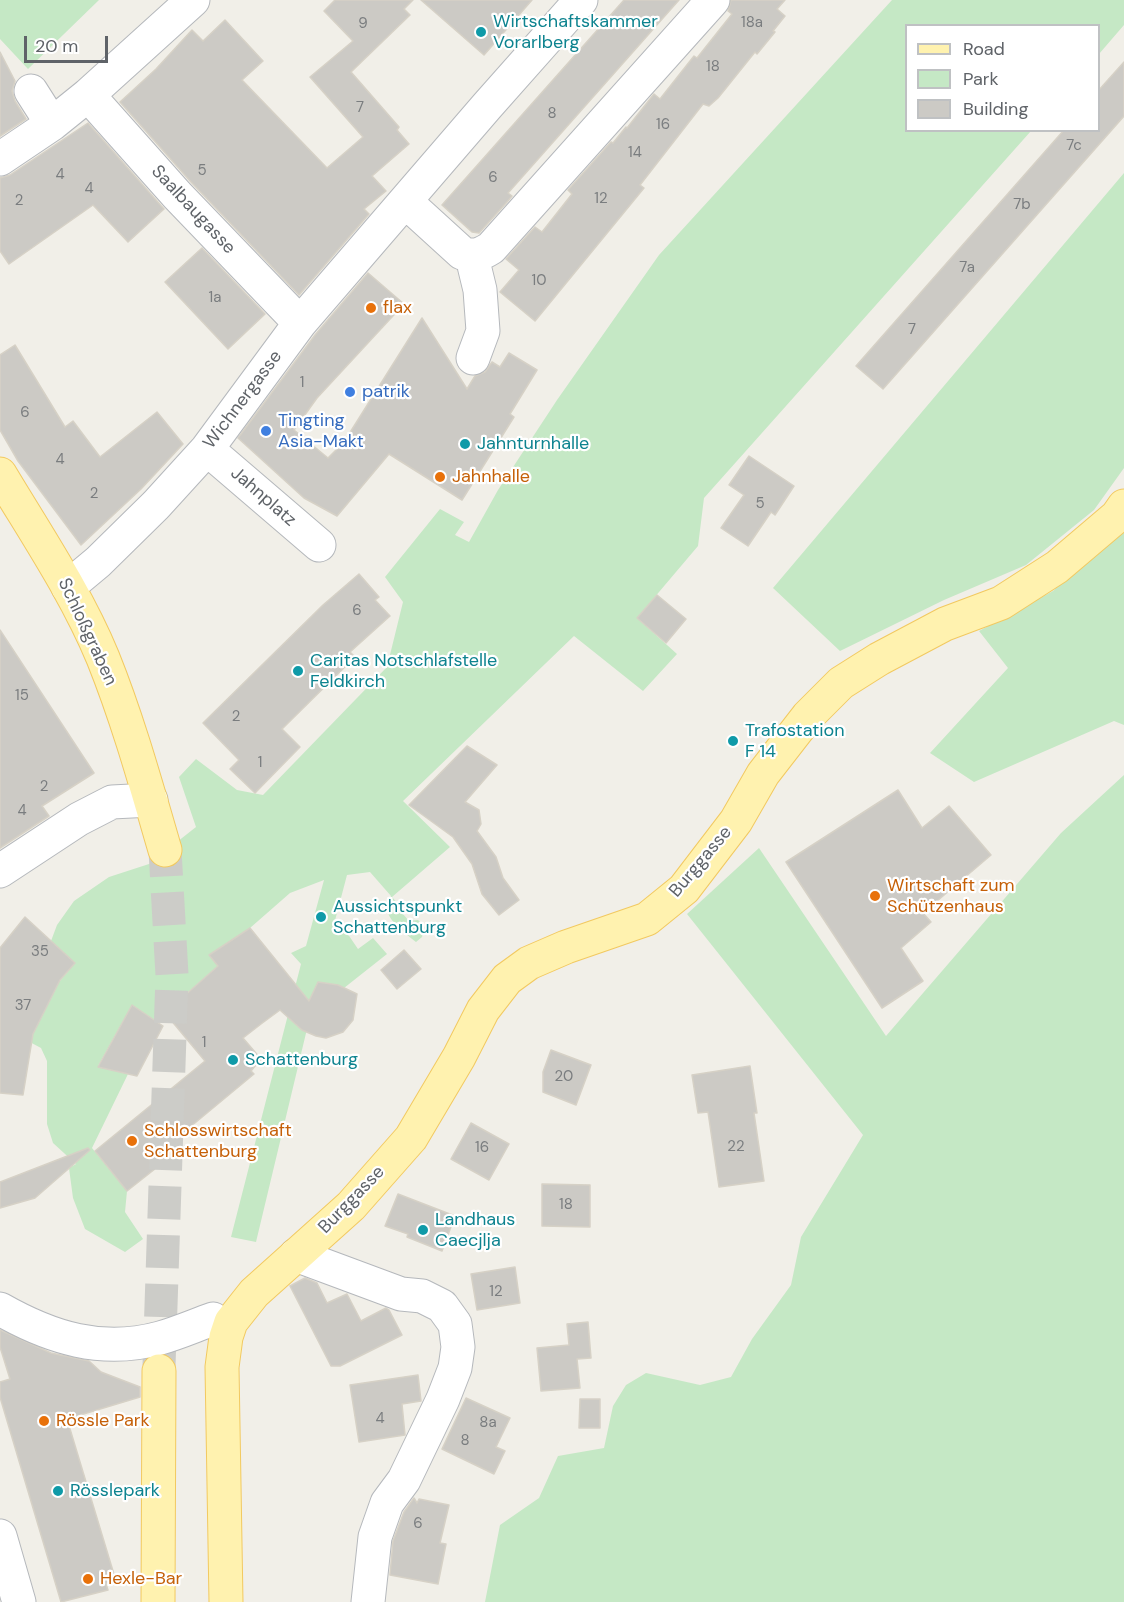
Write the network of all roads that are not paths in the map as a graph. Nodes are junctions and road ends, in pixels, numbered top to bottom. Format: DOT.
graph roads {
  1 [pos="193,0"];
  2 [pos="581,0"];
  3 [pos="713,0"];
  4 [pos="30,91"];
  5 [pos="88,95"];
  6 [pos="52,124"];
  7 [pos="0,159"];
  8 [pos="406,202"];
  9 [pos="472,257"];
  10 [pos="300,323"];
  11 [pos="473,358"];
  12 [pos="207,449"];
  13 [pos="0,474"];
  14 [pos="1124,506"];
  15 [pos="319,545"];
  16 [pos="68,587"];
  17 [pos="151,800"];
  18 [pos="165,850"];
  19 [pos="0,871"];
  20 [pos="297,1256"];
  21 [pos="0,1309"];
  22 [pos="213,1319"];
  23 [pos="159,1371"];
  24 [pos="0,1536"];
  25 [pos="20,1602"];
  26 [pos="158,1602"];
  27 [pos="226,1602"];
  28 [pos="368,1602"];
  1 -- 5 [label="street"];
  2 -- 8 [label="street, Wichnergasse"];
  3 -- 9 [label="street"];
  4 -- 6 [label="street"];
  5 -- 6 [label="street"];
  5 -- 10 [label="street, Saalbaugasse"];
  6 -- 7 [label="street"];
  8 -- 9 [label="street"];
  8 -- 10 [label="street, Wichnergasse"];
  9 -- 11 [label="street"];
  10 -- 12 [label="street, Wichnergasse"];
  12 -- 15 [label="street, Jahnplatz"];
  12 -- 16 [label="street, Wichnergasse"];
  13 -- 16 [label="main road, Schloßgraben"];
  14 -- 20 [label="main road, Burggasse"];
  16 -- 17 [label="main road, Schloßgraben"];
  17 -- 18 [label="main road, Schloßgraben"];
  17 -- 19 [label="street"];
  20 -- 27 [label="main road, Burggasse"];
  20 -- 28 [label="street"];
  21 -- 22 [label="street"];
  23 -- 26 [label="main road"];
  24 -- 25 [label="street"];
}
